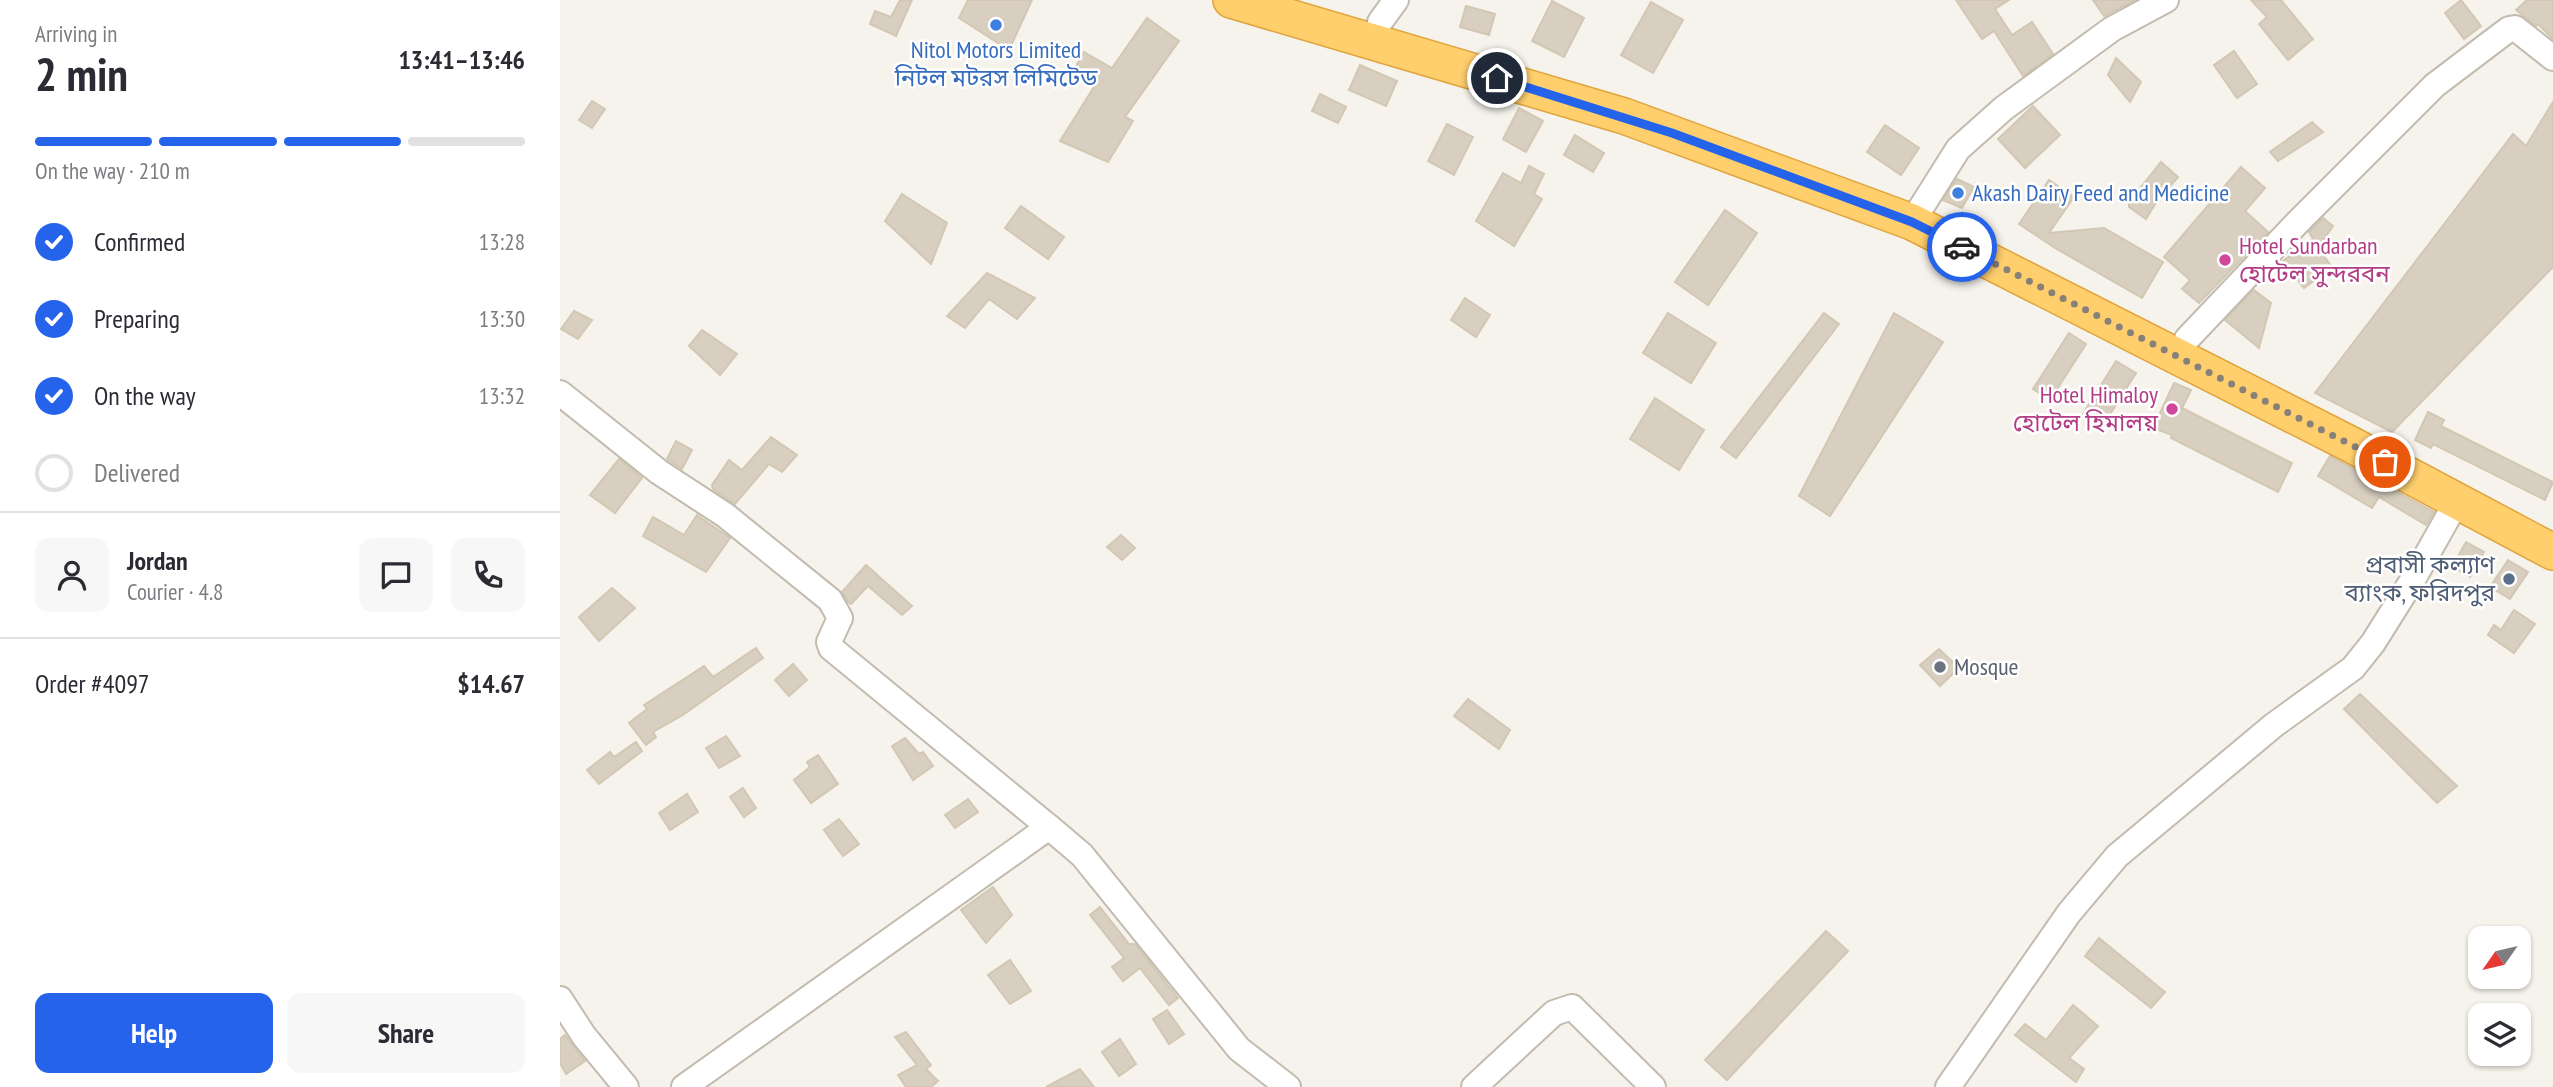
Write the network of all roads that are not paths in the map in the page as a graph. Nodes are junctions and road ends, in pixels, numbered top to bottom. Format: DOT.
graph roads {
  1 [pos="1231,0"];
  2 [pos="1300,0"];
  3 [pos="2165,0"];
  4 [pos="1388,11"];
  5 [pos="2553,58"];
  6 [pos="1628,107"];
  7 [pos="1917,214"];
  8 [pos="2050,280"];
  9 [pos="2187,339"];
  10 [pos="560,393"];
  11 [pos="2355,436"];
  12 [pos="2457,501"];
  13 [pos="2553,528"];
  14 [pos="2553,552"];
  15 [pos="1049,827"];
  16 [pos="560,999"];
  17 [pos="626,1087"];
  18 [pos="684,1087"];
  19 [pos="1288,1087"];
  20 [pos="1475,1087"];
  21 [pos="1653,1087"];
  22 [pos="1948,1087"];
  1 -- 6 [label="highway"];
  2 -- 4 [label="highway"];
  3 -- 7 [label="street"];
  4 -- 6 [label="highway"];
  5 -- 9 [label="street"];
  6 -- 7 [label="highway"];
  7 -- 8 [label="highway"];
  8 -- 9 [label="highway"];
  8 -- 11 [label="highway"];
  9 -- 11 [label="highway"];
  10 -- 15 [label="street"];
  11 -- 12 [label="highway"];
  11 -- 13 [label="highway"];
  12 -- 14 [label="highway"];
  12 -- 22 [label="street"];
  15 -- 18 [label="street"];
  15 -- 19 [label="street"];
  16 -- 17 [label="street"];
  20 -- 21 [label="street"];
}
